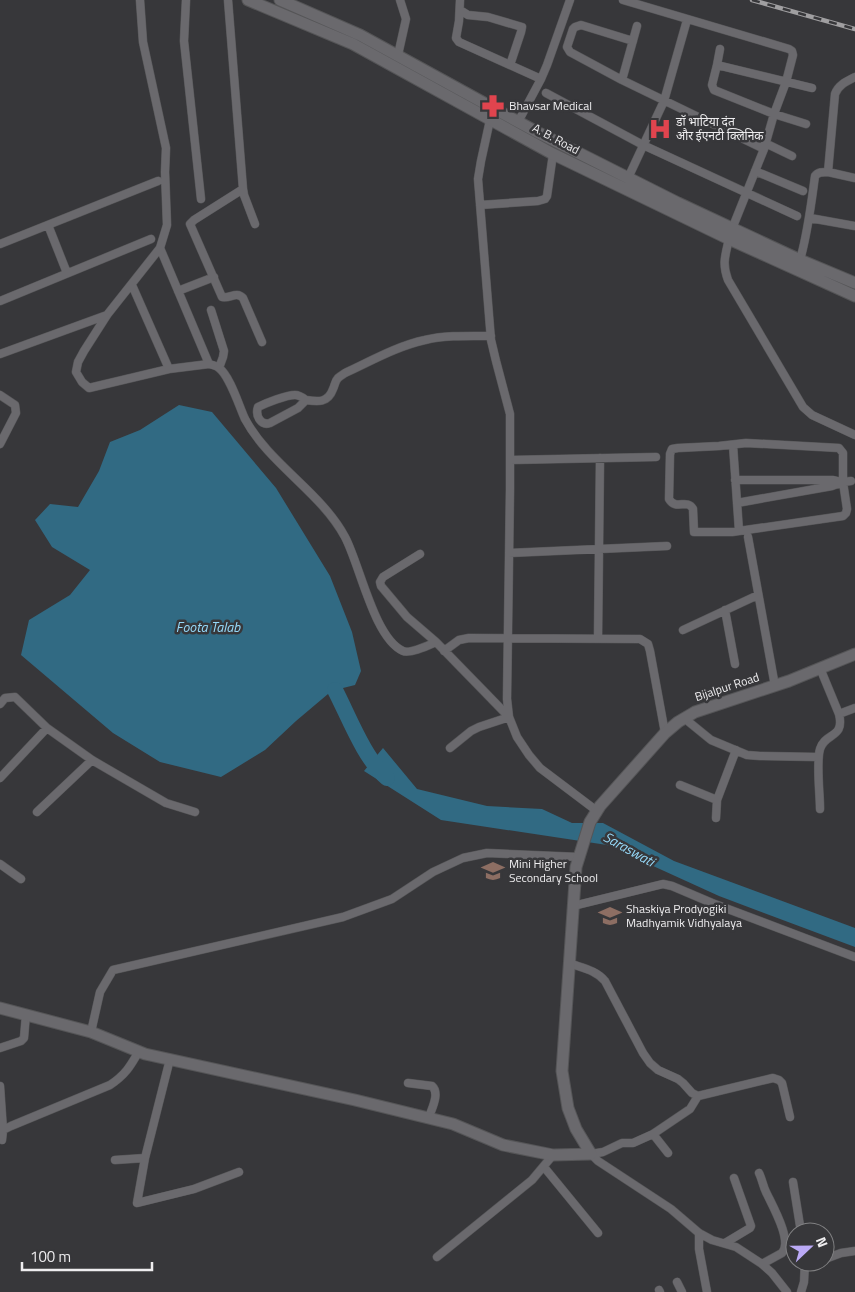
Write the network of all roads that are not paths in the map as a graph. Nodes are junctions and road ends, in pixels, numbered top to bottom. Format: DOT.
graph roads {
  1 [pos="140,0"];
  2 [pos="186,0"];
  3 [pos="228,0"];
  4 [pos="248,0"];
  5 [pos="280,0"];
  6 [pos="400,0"];
  7 [pos="460,0"];
  8 [pos="570,0"];
  9 [pos="623,0"];
  10 [pos="460,10"];
  11 [pos="687,20"];
  12 [pos="637,26"];
  13 [pos="633,41"];
  14 [pos="720,49"];
  15 [pos="398,55"];
  16 [pos="717,64"];
  17 [pos="510,65"];
  18 [pos="855,76"];
  19 [pos="541,79"];
  20 [pos="622,80"];
  21 [pos="786,82"];
  22 [pos="812,88"];
  23 [pos="546,93"];
  24 [pos="664,101"];
  25 [pos="774,114"];
  26 [pos="490,120"];
  27 [pos="518,122"];
  28 [pos="806,124"];
  29 [pos="643,145"];
  30 [pos="764,146"];
  31 [pos="553,154"];
  32 [pos="792,156"];
  33 [pos="755,171"];
  34 [pos="828,172"];
  35 [pos="628,178"];
  36 [pos="855,178"];
  37 [pos="158,181"];
  38 [pos="243,189"];
  39 [pos="803,191"];
  40 [pos="747,193"];
  41 [pos="201,199"];
  42 [pos="480,205"];
  43 [pos="797,216"];
  44 [pos="810,218"];
  45 [pos="255,224"];
  46 [pos="48,225"];
  47 [pos="855,226"];
  48 [pos="731,234"];
  49 [pos="151,239"];
  50 [pos="0,244"];
  51 [pos="160,248"];
  52 [pos="800,260"];
  53 [pos="67,273"];
  54 [pos="214,277"];
  55 [pos="855,283"];
  56 [pos="132,284"];
  57 [pos="178,291"];
  58 [pos="855,296"];
  59 [pos="0,301"];
  60 [pos="210,310"];
  61 [pos="107,315"];
  62 [pos="491,336"];
  63 [pos="262,342"];
  64 [pos="0,354"];
  65 [pos="209,364"];
  66 [pos="219,368"];
  67 [pos="169,369"];
  68 [pos="0,395"];
  69 [pos="306,400"];
  70 [pos="855,435"];
  71 [pos="0,444"];
  72 [pos="733,445"];
  73 [pos="656,457"];
  74 [pos="600,458"];
  75 [pos="510,460"];
  76 [pos="735,480"];
  77 [pos="847,482"];
  78 [pos="737,503"];
  79 [pos="740,531"];
  80 [pos="748,538"];
  81 [pos="667,546"];
  82 [pos="599,549"];
  83 [pos="508,553"];
  84 [pos="420,554"];
  85 [pos="758,595"];
  86 [pos="725,610"];
  87 [pos="683,630"];
  88 [pos="507,638"];
  89 [pos="598,639"];
  90 [pos="436,642"];
  91 [pos="444,651"];
  92 [pos="855,654"];
  93 [pos="735,664"];
  94 [pos="820,668"];
  95 [pos="775,686"];
  96 [pos="0,704"];
  97 [pos="855,708"];
  98 [pos="839,714"];
  99 [pos="509,717"];
  100 [pos="684,718"];
  101 [pos="48,728"];
  102 [pos="665,733"];
  103 [pos="450,748"];
  104 [pos="736,750"];
  105 [pos="818,757"];
  106 [pos="92,760"];
  107 [pos="0,778"];
  108 [pos="680,785"];
  109 [pos="716,800"];
  110 [pos="820,809"];
  111 [pos="596,811"];
  112 [pos="37,812"];
  113 [pos="195,812"];
  114 [pos="716,818"];
  115 [pos="580,854"];
  116 [pos="1,865"];
  117 [pos="0,876"];
  118 [pos="21,879"];
  119 [pos="574,906"];
  120 [pos="855,957"];
  121 [pos="569,963"];
  122 [pos="0,1008"];
  123 [pos="26,1014"];
  124 [pos="91,1032"];
  125 [pos="0,1048"];
  126 [pos="139,1051"];
  127 [pos="170,1059"];
  128 [pos="408,1083"];
  129 [pos="0,1086"];
  130 [pos="698,1096"];
  131 [pos="790,1117"];
  132 [pos="428,1118"];
  133 [pos="4,1130"];
  134 [pos="653,1134"];
  135 [pos="2,1140"];
  136 [pos="668,1153"];
  137 [pos="591,1154"];
  138 [pos="553,1155"];
  139 [pos="145,1158"];
  140 [pos="114,1160"];
  141 [pos="544,1167"];
  142 [pos="239,1172"];
  143 [pos="759,1173"];
  144 [pos="734,1178"];
  145 [pos="793,1182"];
  146 [pos="799,1222"];
  147 [pos="598,1233"];
  148 [pos="699,1233"];
  149 [pos="725,1243"];
  150 [pos="855,1251"];
  151 [pos="835,1255"];
  152 [pos="437,1257"];
  153 [pos="762,1264"];
  154 [pos="805,1272"];
  155 [pos="677,1282"];
  156 [pos="682,1292"];
  157 [pos="707,1292"];
  158 [pos="787,1292"];
  159 [pos="801,1292"];
  1 -- 51 [label="street"];
  2 -- 41 [label="street"];
  3 -- 38 [label="street"];
  4 -- 26 [label="main road, A. B. Road"];
  5 -- 15 [label="main road, A. B. Road"];
  6 -- 15 [label="street"];
  7 -- 10 [label="street"];
  8 -- 19 [label="street"];
  9 -- 11 [label="street"];
  10 -- 17 [label="street"];
  10 -- 17 [label="street"];
  11 -- 21 [label="street"];
  11 -- 24 [label="street"];
  12 -- 13 [label="street"];
  13 -- 20 [label="street"];
  13 -- 20 [label="street"];
  14 -- 16 [label="street"];
  15 -- 27 [label="main road, A. B. Road"];
  16 -- 21 [label="street"];
  16 -- 25 [label="street"];
  17 -- 19 [label="street"];
  18 -- 34 [label="street"];
  19 -- 27 [label="street"];
  20 -- 24 [label="street"];
  21 -- 22 [label="street"];
  21 -- 25 [label="street"];
  23 -- 29 [label="street"];
  24 -- 29 [label="street"];
  24 -- 30 [label="street"];
  25 -- 28 [label="street"];
  25 -- 30 [label="street"];
  26 -- 31 [label="main road, A. B. Road"];
  26 -- 42 [label="street"];
  27 -- 35 [label="main road, A. B. Road"];
  29 -- 35 [label="street"];
  29 -- 40 [label="street"];
  30 -- 32 [label="street"];
  30 -- 33 [label="street"];
  31 -- 42 [label="street"];
  31 -- 48 [label="main road, A. B. Road"];
  33 -- 39 [label="street"];
  33 -- 40 [label="street"];
  34 -- 36 [label="street"];
  34 -- 44 [label="street"];
  35 -- 48 [label="main road, A. B. Road"];
  37 -- 46 [label="street"];
  38 -- 45 [label="street"];
  38 -- 54 [label="street"];
  40 -- 43 [label="street"];
  40 -- 48 [label="street"];
  42 -- 62 [label="street"];
  44 -- 47 [label="street"];
  44 -- 52 [label="street"];
  46 -- 50 [label="street"];
  46 -- 53 [label="street"];
  48 -- 52 [label="main road, A. B. Road"];
  48 -- 58 [label="main road, A. B. Road"];
  48 -- 70 [label="street"];
  49 -- 53 [label="street"];
  51 -- 56 [label="street"];
  51 -- 57 [label="street"];
  52 -- 55 [label="main road, A. B. Road"];
  53 -- 59 [label="street"];
  54 -- 57 [label="street"];
  54 -- 63 [label="street"];
  56 -- 61 [label="street"];
  56 -- 67 [label="street"];
  57 -- 65 [label="street"];
  60 -- 66 [label="street"];
  61 -- 64 [label="street"];
  61 -- 67 [label="street"];
  62 -- 69 [label="street"];
  62 -- 75 [label="street"];
  65 -- 66 [label="street"];
  65 -- 67 [label="street"];
  66 -- 90 [label="street"];
  68 -- 71 [label="street"];
  69 -- 69 [label="street"];
  72 -- 76 [label="street"];
  72 -- 77 [label="street"];
  72 -- 79 [label="street"];
  73 -- 74 [label="street"];
  74 -- 75 [label="street"];
  74 -- 82 [label="street"];
  75 -- 83 [label="street"];
  76 -- 77 [label="street"];
  76 -- 78 [label="street"];
  77 -- 78 [label="street"];
  77 -- 79 [label="street"];
  78 -- 79 [label="street"];
  80 -- 85 [label="street"];
  81 -- 82 [label="street"];
  82 -- 83 [label="street"];
  82 -- 89 [label="street"];
  83 -- 88 [label="street"];
  84 -- 90 [label="street"];
  85 -- 86 [label="street"];
  85 -- 95 [label="street"];
  86 -- 87 [label="street"];
  86 -- 93 [label="street"];
  88 -- 89 [label="street"];
  88 -- 91 [label="street"];
  88 -- 99 [label="street"];
  89 -- 102 [label="street"];
  90 -- 91 [label="street"];
  91 -- 99 [label="street"];
  92 -- 94 [label="main road, Bijalpur Road"];
  94 -- 95 [label="main road, Bijalpur Road"];
  94 -- 98 [label="street"];
  95 -- 100 [label="main road, Bijalpur Road"];
  96 -- 101 [label="street"];
  97 -- 98 [label="street"];
  98 -- 105 [label="street"];
  99 -- 103 [label="street"];
  99 -- 111 [label="street"];
  100 -- 102 [label="main road, Bijalpur Road"];
  100 -- 104 [label="street"];
  101 -- 106 [label="street"];
  101 -- 107 [label="street"];
  102 -- 111 [label="main road, Bijalpur Road"];
  104 -- 105 [label="street"];
  104 -- 109 [label="street"];
  105 -- 110 [label="street"];
  106 -- 112 [label="street"];
  106 -- 113 [label="street"];
  108 -- 109 [label="street"];
  109 -- 114 [label="street"];
  111 -- 115 [label="main road, Bijalpur Road"];
  115 -- 119 [label="main road, Bijalpur Road"];
  115 -- 124 [label="street"];
  116 -- 117 [label="street"];
  116 -- 118 [label="street"];
  119 -- 120 [label="street"];
  119 -- 121 [label="main road, Bijalpur Road"];
  121 -- 130 [label="street"];
  121 -- 137 [label="main road, Bijalpur Road"];
  122 -- 123 [label="main road"];
  123 -- 124 [label="main road"];
  123 -- 125 [label="street"];
  124 -- 126 [label="main road"];
  126 -- 127 [label="main road"];
  126 -- 133 [label="street"];
  127 -- 132 [label="main road"];
  127 -- 139 [label="street"];
  128 -- 132 [label="street"];
  129 -- 133 [label="street"];
  130 -- 131 [label="street"];
  130 -- 134 [label="street"];
  132 -- 138 [label="main road"];
  133 -- 135 [label="street"];
  134 -- 136 [label="street"];
  134 -- 137 [label="street"];
  137 -- 138 [label="main road"];
  137 -- 148 [label="street"];
  138 -- 141 [label="street"];
  139 -- 140 [label="street"];
  139 -- 142 [label="street"];
  141 -- 147 [label="street"];
  141 -- 152 [label="street"];
  143 -- 153 [label="street"];
  144 -- 149 [label="street"];
  145 -- 146 [label="street"];
  148 -- 149 [label="street"];
  148 -- 157 [label="street"];
  149 -- 153 [label="street"];
  150 -- 151 [label="street"];
  153 -- 158 [label="street"];
  154 -- 159 [label="street"];
  155 -- 156 [label="street"];
}
